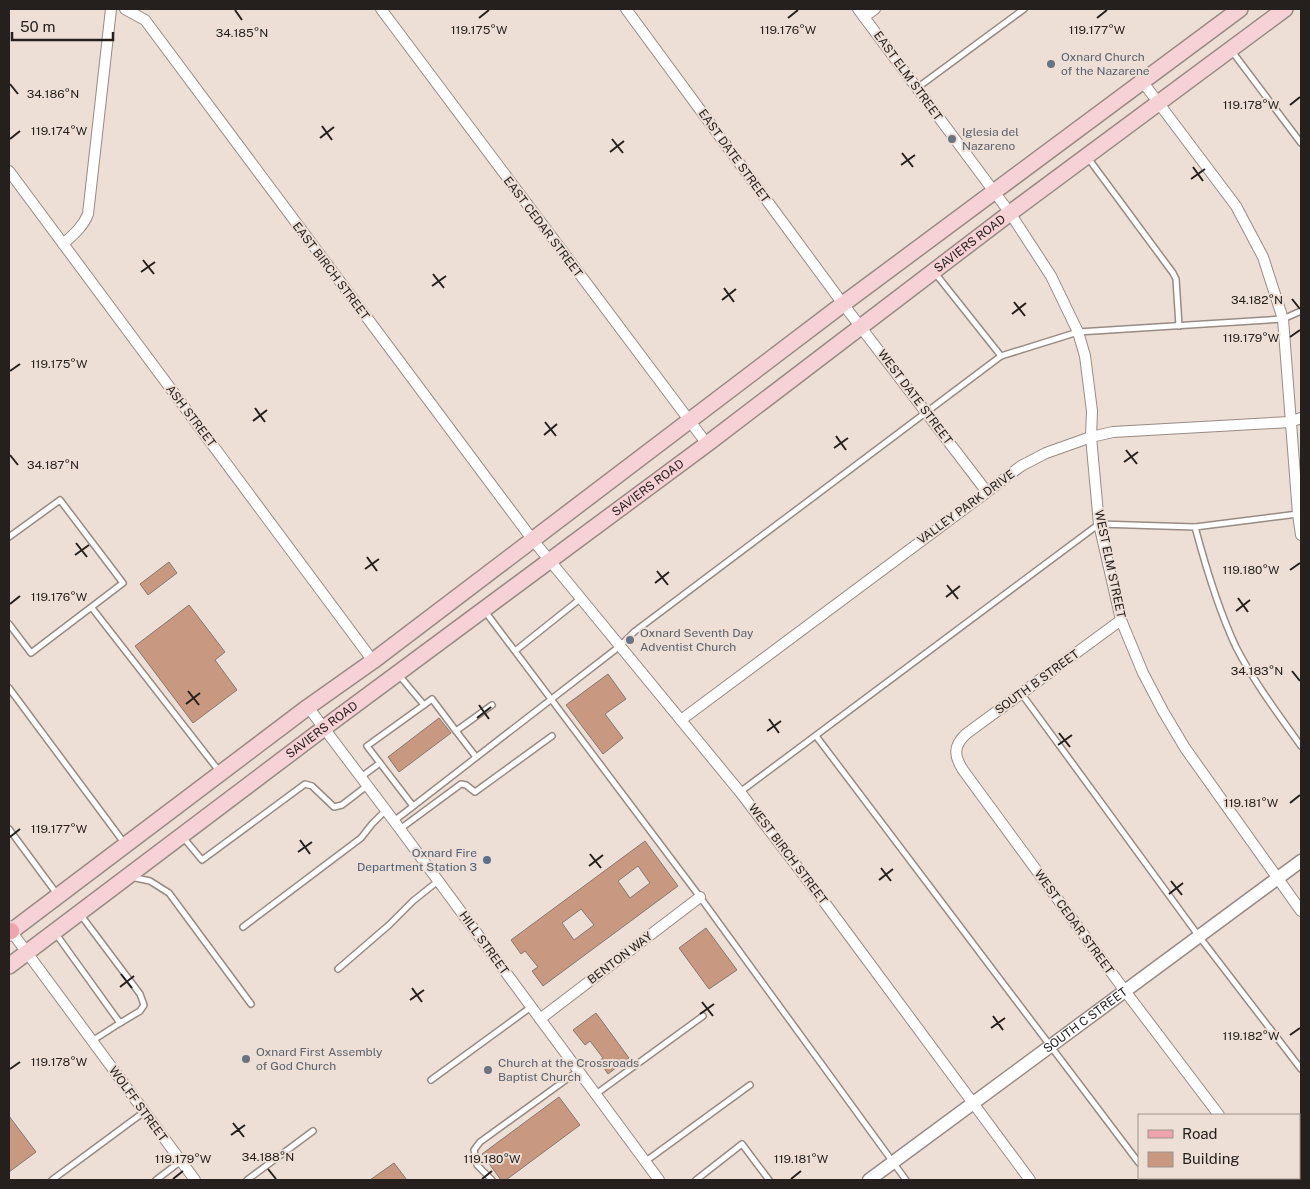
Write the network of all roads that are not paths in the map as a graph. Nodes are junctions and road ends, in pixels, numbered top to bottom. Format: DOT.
graph roads {
  1 [pos="111,9"];
  2 [pos="125,9"];
  3 [pos="381,9"];
  4 [pos="626,9"];
  5 [pos="875,9"];
  6 [pos="1024,9"];
  7 [pos="1240,9"];
  8 [pos="1285,9"];
  9 [pos="861,13"];
  10 [pos="1231,50"];
  11 [pos="1142,81"];
  12 [pos="917,88"];
  13 [pos="1158,103"];
  14 [pos="1301,143"];
  15 [pos="1086,156"];
  16 [pos="9,171"];
  17 [pos="993,192"];
  18 [pos="1010,213"];
  19 [pos="63,244"];
  20 [pos="934,270"];
  21 [pos="843,304"];
  22 [pos="1301,311"];
  23 [pos="1283,318"];
  24 [pos="860,326"];
  25 [pos="1179,326"];
  26 [pos="1078,332"];
  27 [pos="1001,356"];
  28 [pos="926,411"];
  29 [pos="1301,418"];
  30 [pos="689,420"];
  31 [pos="1290,422"];
  32 [pos="1091,437"];
  33 [pos="707,444"];
  34 [pos="986,492"];
  35 [pos="1298,514"];
  36 [pos="1099,524"];
  37 [pos="1195,527"];
  38 [pos="1301,535"];
  39 [pos="9,537"];
  40 [pos="532,539"];
  41 [pos="548,560"];
  42 [pos="580,599"];
  43 [pos="92,608"];
  44 [pos="483,609"];
  45 [pos="1121,620"];
  46 [pos="9,624"];
  47 [pos="620,646"];
  48 [pos="516,651"];
  49 [pos="373,661"];
  50 [pos="398,673"];
  51 [pos="9,688"];
  52 [pos="1021,693"];
  53 [pos="552,699"];
  54 [pos="424,705"];
  55 [pos="492,705"];
  56 [pos="308,707"];
  57 [pos="681,720"];
  58 [pos="324,728"];
  59 [pos="456,731"];
  60 [pos="552,736"];
  61 [pos="816,736"];
  62 [pos="1301,746"];
  63 [pos="956,748"];
  64 [pos="476,757"];
  65 [pos="380,762"];
  66 [pos="220,773"];
  67 [pos="364,781"];
  68 [pos="740,792"];
  69 [pos="413,806"];
  70 [pos="386,810"];
  71 [pos="397,825"];
  72 [pos="9,829"];
  73 [pos="182,835"];
  74 [pos="125,845"];
  75 [pos="1301,861"];
  76 [pos="128,876"];
  77 [pos="1277,878"];
  78 [pos="438,881"];
  79 [pos="58,895"];
  80 [pos="700,897"];
  81 [pos="1301,911"];
  82 [pos="79,913"];
  83 [pos="243,927"];
  84 [pos="10,931"];
  85 [pos="54,932"];
  86 [pos="1198,936"];
  87 [pos="27,953"];
  88 [pos="9,966"];
  89 [pos="338,969"];
  90 [pos="1125,991"];
  91 [pos="251,1004"];
  92 [pos="531,1006"];
  93 [pos="703,1016"];
  94 [pos="540,1018"];
  95 [pos="120,1022"];
  96 [pos="92,1041"];
  97 [pos="1050,1047"];
  98 [pos="1301,1069"];
  99 [pos="578,1071"];
  100 [pos="431,1080"];
  101 [pos="750,1085"];
  102 [pos="596,1094"];
  103 [pos="973,1104"];
  104 [pos="144,1112"];
  105 [pos="1218,1114"];
  106 [pos="313,1131"];
  107 [pos="181,1161"];
  108 [pos="645,1162"];
  109 [pos="1138,1162"];
  110 [pos="894,1163"];
  111 [pos="487,1179"];
  112 [pos="698,1179"];
  113 [pos="52,1180"];
  114 [pos="156,1180"];
  115 [pos="195,1180"];
  116 [pos="247,1180"];
  117 [pos="659,1180"];
  118 [pos="769,1180"];
  119 [pos="869,1180"];
  120 [pos="906,1180"];
  121 [pos="1030,1180"];
  1 -- 19 [label="street"];
  2 -- 40 [label="street, EAST BIRCH STREET"];
  3 -- 30 [label="street, EAST CEDAR STREET"];
  4 -- 21 [label="street, EAST DATE STREET"];
  5 -- 9 [label="street"];
  6 -- 12 [label="lane"];
  7 -- 11 [label="main road, SAVIERS ROAD"];
  8 -- 10 [label="main road, SAVIERS ROAD"];
  9 -- 12 [label="street, EAST ELM STREET"];
  10 -- 13 [label="main road, SAVIERS ROAD"];
  10 -- 14 [label="lane"];
  11 -- 13 [label="street"];
  11 -- 17 [label="main road, SAVIERS ROAD"];
  12 -- 17 [label="street, EAST ELM STREET"];
  13 -- 15 [label="main road, SAVIERS ROAD"];
  13 -- 23 [label="street"];
  15 -- 18 [label="main road, SAVIERS ROAD"];
  15 -- 25 [label="lane"];
  16 -- 19 [label="street, ASH STREET"];
  17 -- 18 [label="street, WEST ELM STREET"];
  17 -- 21 [label="main road, SAVIERS ROAD"];
  18 -- 20 [label="main road, SAVIERS ROAD"];
  18 -- 26 [label="street, WEST ELM STREET"];
  19 -- 49 [label="street, ASH STREET"];
  20 -- 24 [label="main road, SAVIERS ROAD"];
  20 -- 27 [label="lane"];
  21 -- 24 [label="street, WEST DATE STREET"];
  21 -- 30 [label="main road, SAVIERS ROAD"];
  22 -- 23 [label="lane"];
  23 -- 25 [label="lane"];
  23 -- 31 [label="street"];
  24 -- 28 [label="street, WEST DATE STREET"];
  24 -- 33 [label="main road, SAVIERS ROAD"];
  25 -- 26 [label="lane"];
  26 -- 27 [label="lane"];
  26 -- 32 [label="street, WEST ELM STREET"];
  27 -- 28 [label="lane"];
  28 -- 34 [label="street, WEST DATE STREET"];
  28 -- 47 [label="lane"];
  29 -- 31 [label="street, VALLEY PARK DRIVE"];
  30 -- 33 [label="street, EAST CEDAR STREET"];
  30 -- 40 [label="main road, SAVIERS ROAD"];
  31 -- 32 [label="street, VALLEY PARK DRIVE"];
  31 -- 35 [label="street"];
  32 -- 34 [label="street, VALLEY PARK DRIVE"];
  32 -- 36 [label="street, WEST ELM STREET"];
  33 -- 41 [label="main road, SAVIERS ROAD"];
  34 -- 57 [label="street, VALLEY PARK DRIVE"];
  35 -- 37 [label="lane"];
  35 -- 38 [label="street"];
  36 -- 37 [label="lane"];
  36 -- 45 [label="street, WEST ELM STREET"];
  36 -- 61 [label="lane"];
  37 -- 62 [label="lane"];
  39 -- 43 [label="lane"];
  40 -- 41 [label="street, WEST BIRCH STREET"];
  40 -- 49 [label="main road, SAVIERS ROAD"];
  41 -- 42 [label="street, WEST BIRCH STREET"];
  41 -- 44 [label="main road, SAVIERS ROAD"];
  42 -- 47 [label="street, WEST BIRCH STREET"];
  42 -- 48 [label="lane"];
  43 -- 46 [label="lane"];
  43 -- 66 [label="lane"];
  44 -- 48 [label="lane"];
  44 -- 50 [label="main road, SAVIERS ROAD"];
  45 -- 52 [label="street, SOUTH B STREET"];
  45 -- 77 [label="street, WEST ELM STREET"];
  47 -- 53 [label="lane"];
  47 -- 57 [label="street, WEST BIRCH STREET"];
  48 -- 53 [label="lane"];
  49 -- 56 [label="main road, SAVIERS ROAD"];
  50 -- 54 [label="lane"];
  50 -- 58 [label="main road, SAVIERS ROAD"];
  51 -- 74 [label="lane"];
  52 -- 63 [label="street, SOUTH B STREET"];
  52 -- 86 [label="lane"];
  53 -- 64 [label="lane"];
  53 -- 80 [label="lane"];
  54 -- 59 [label="lane"];
  54 -- 65 [label="lane"];
  55 -- 59 [label="lane"];
  56 -- 58 [label="street, HILL STREET"];
  56 -- 66 [label="main road, SAVIERS ROAD"];
  57 -- 68 [label="street, WEST BIRCH STREET"];
  58 -- 67 [label="street, HILL STREET"];
  58 -- 73 [label="main road, SAVIERS ROAD"];
  59 -- 64 [label="lane"];
  60 -- 71 [label="lane"];
  61 -- 68 [label="lane"];
  61 -- 97 [label="lane"];
  63 -- 90 [label="street, WEST CEDAR STREET"];
  64 -- 69 [label="lane"];
  65 -- 67 [label="lane"];
  65 -- 69 [label="lane"];
  66 -- 74 [label="main road, SAVIERS ROAD"];
  67 -- 70 [label="street, HILL STREET"];
  67 -- 73 [label="lane"];
  68 -- 103 [label="street, WEST BIRCH STREET"];
  69 -- 71 [label="lane"];
  70 -- 71 [label="street, HILL STREET"];
  70 -- 83 [label="lane"];
  71 -- 78 [label="street, HILL STREET"];
  72 -- 79 [label="lane"];
  73 -- 76 [label="main road, SAVIERS ROAD"];
  74 -- 79 [label="main road, SAVIERS ROAD"];
  75 -- 77 [label="street, SOUTH C STREET"];
  76 -- 82 [label="main road, SAVIERS ROAD"];
  76 -- 91 [label="lane"];
  77 -- 81 [label="street, WEST ELM STREET"];
  77 -- 86 [label="street, SOUTH C STREET"];
  78 -- 89 [label="lane"];
  78 -- 92 [label="street, HILL STREET"];
  79 -- 84 [label="main road, SAVIERS ROAD"];
  80 -- 94 [label="street, BENTON WAY"];
  80 -- 110 [label="lane"];
  82 -- 85 [label="main road, SAVIERS ROAD"];
  82 -- 95 [label="lane"];
  84 -- 87 [label="street, WOLFF STREET"];
  85 -- 87 [label="main road, SAVIERS ROAD"];
  85 -- 95 [label="lane"];
  86 -- 90 [label="street, SOUTH C STREET"];
  86 -- 98 [label="lane"];
  87 -- 88 [label="main road, SAVIERS ROAD"];
  87 -- 96 [label="street, WOLFF STREET"];
  90 -- 97 [label="street, SOUTH C STREET"];
  90 -- 105 [label="street, WEST CEDAR STREET"];
  92 -- 94 [label="street, HILL STREET"];
  92 -- 100 [label="lane"];
  93 -- 102 [label="lane"];
  94 -- 99 [label="street, HILL STREET"];
  95 -- 96 [label="lane"];
  96 -- 104 [label="street, WOLFF STREET"];
  97 -- 103 [label="street, SOUTH C STREET"];
  97 -- 109 [label="lane"];
  99 -- 102 [label="street, HILL STREET"];
  99 -- 111 [label="lane"];
  101 -- 108 [label="lane"];
  102 -- 108 [label="street, HILL STREET"];
  103 -- 110 [label="street, SOUTH C STREET"];
  103 -- 121 [label="street, WEST BIRCH STREET"];
  104 -- 107 [label="street, WOLFF STREET"];
  104 -- 113 [label="lane"];
  106 -- 116 [label="lane"];
  107 -- 114 [label="lane"];
  107 -- 115 [label="street, WOLFF STREET"];
  108 -- 117 [label="street, HILL STREET"];
  110 -- 119 [label="street, SOUTH C STREET"];
  110 -- 120 [label="lane"];
  112 -- 118 [label="lane"];
}
